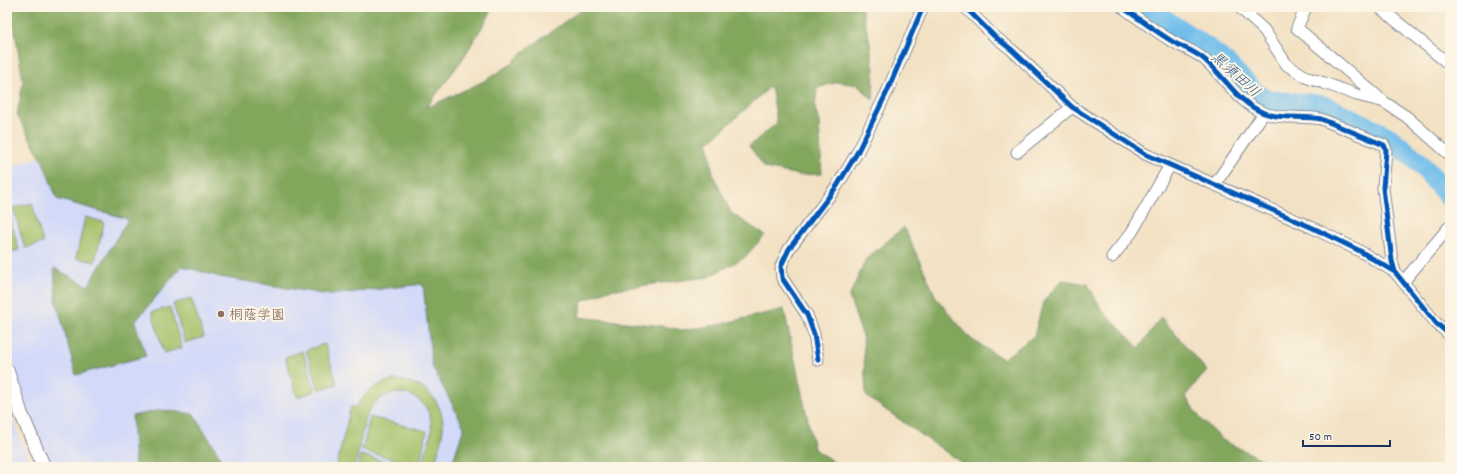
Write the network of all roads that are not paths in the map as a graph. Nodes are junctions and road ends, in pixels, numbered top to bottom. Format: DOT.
graph roads {
  1 [pos="965,7"];
  2 [pos="1122,7"];
  3 [pos="1239,7"];
  4 [pos="1306,7"];
  5 [pos="1379,7"];
  6 [pos="920,8"];
  7 [pos="1450,66"];
  8 [pos="1384,102"];
  9 [pos="1072,107"];
  10 [pos="1264,113"];
  11 [pos="1017,152"];
  12 [pos="1450,155"];
  13 [pos="1170,165"];
  14 [pos="1215,184"];
  15 [pos="1450,226"];
  16 [pos="1112,257"];
  17 [pos="1395,272"];
  18 [pos="1403,282"];
  19 [pos="1450,335"];
  20 [pos="818,360"];
  21 [pos="7,370"];
  22 [pos="44,467"];
  1 -- 9 [label="street"];
  2 -- 10 [label="street"];
  3 -- 8 [label="street"];
  4 -- 8 [label="street"];
  5 -- 7 [label="street"];
  6 -- 20 [label="street"];
  8 -- 12 [label="street"];
  9 -- 11 [label="street"];
  9 -- 13 [label="street"];
  10 -- 14 [label="street"];
  10 -- 17 [label="street"];
  13 -- 14 [label="street"];
  13 -- 16 [label="street"];
  14 -- 17 [label="street"];
  15 -- 18 [label="street"];
  17 -- 18 [label="street"];
  18 -- 19 [label="street"];
  21 -- 22 [label="street"];
}
